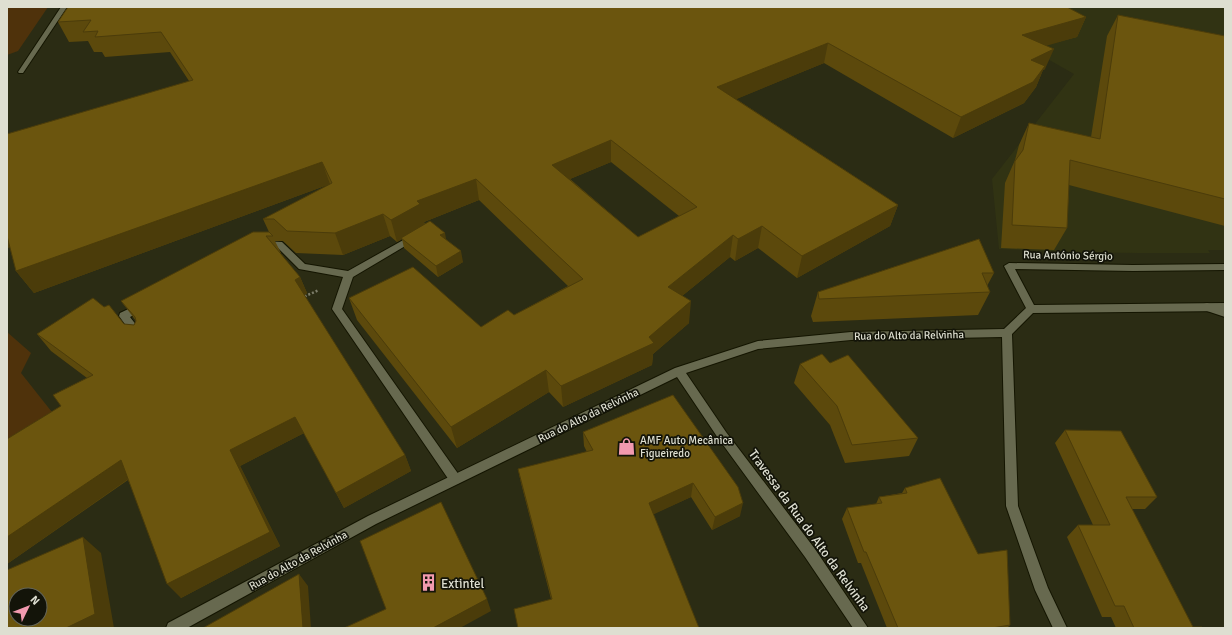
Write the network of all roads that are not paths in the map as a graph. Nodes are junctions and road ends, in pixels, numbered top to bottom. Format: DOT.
graph roads {
  1 [pos="64,7"];
  2 [pos="21,72"];
  3 [pos="422,233"];
  4 [pos="251,248"];
  5 [pos="1225,267"];
  6 [pos="349,275"];
  7 [pos="151,302"];
  8 [pos="1208,307"];
  9 [pos="1225,307"];
  10 [pos="1031,309"];
  11 [pos="1225,313"];
  12 [pos="1007,333"];
  13 [pos="141,337"];
  14 [pos="679,371"];
  15 [pos="455,479"];
  16 [pos="173,628"];
  17 [pos="861,628"];
  18 [pos="1060,628"];
  1 -- 2 [label="street"];
  3 -- 6 [label="street"];
  4 -- 6 [label="street"];
  5 -- 10 [label="street, Rua António Sérgio"];
  6 -- 15 [label="street"];
  7 -- 13 [label="street"];
  8 -- 9 [label="street"];
  8 -- 10 [label="street"];
  8 -- 11 [label="street"];
  10 -- 12 [label="street"];
  12 -- 14 [label="street, Rua do Alto da Relvinha"];
  12 -- 18 [label="street"];
  14 -- 15 [label="street, Rua do Alto da Relvinha"];
  14 -- 17 [label="street, Travessa da Rua do Alto da Relvinha"];
  15 -- 16 [label="street, Rua do Alto da Relvinha"];
}
